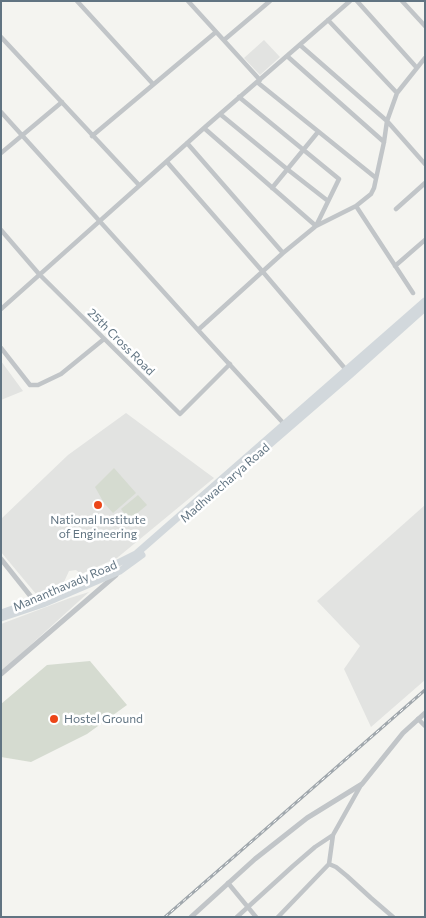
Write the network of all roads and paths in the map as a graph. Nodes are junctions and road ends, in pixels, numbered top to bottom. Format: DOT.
graph roads {
  1 [pos="77,1"];
  2 [pos="188,1"];
  3 [pos="270,1"];
  4 [pos="350,1"];
  5 [pos="357,1"];
  6 [pos="402,1"];
  7 [pos="328,20"];
  8 [pos="425,26"];
  9 [pos="216,32"];
  10 [pos="1,37"];
  11 [pos="224,40"];
  12 [pos="300,45"];
  13 [pos="287,56"];
  14 [pos="425,58"];
  15 [pos="417,68"];
  16 [pos="258,81"];
  17 [pos="153,84"];
  18 [pos="397,93"];
  19 [pos="239,97"];
  20 [pos="62,102"];
  21 [pos="1,112"];
  22 [pos="220,114"];
  23 [pos="387,121"];
  24 [pos="204,128"];
  25 [pos="318,132"];
  26 [pos="22,136"];
  27 [pos="92,136"];
  28 [pos="384,142"];
  29 [pos="187,143"];
  30 [pos="303,150"];
  31 [pos="1,153"];
  32 [pos="167,162"];
  33 [pos="425,164"];
  34 [pos="287,169"];
  35 [pos="376,178"];
  36 [pos="425,183"];
  37 [pos="139,186"];
  38 [pos="272,188"];
  39 [pos="328,201"];
  40 [pos="356,206"];
  41 [pos="396,209"];
  42 [pos="100,221"];
  43 [pos="316,226"];
  44 [pos="1,230"];
  45 [pos="425,240"];
  46 [pos="283,253"];
  47 [pos="395,266"];
  48 [pos="263,272"];
  49 [pos="39,274"];
  50 [pos="413,293"];
  51 [pos="425,301"];
  52 [pos="425,308"];
  53 [pos="1,309"];
  54 [pos="198,330"];
  55 [pos="104,339"];
  56 [pos="1,348"];
  57 [pos="230,364"];
  58 [pos="349,372"];
  59 [pos="287,427"];
  60 [pos="128,558"];
  61 [pos="1,559"];
  62 [pos="120,571"];
  63 [pos="36,604"];
  64 [pos="1,613"];
  65 [pos="1,618"];
  66 [pos="1,674"];
  67 [pos="425,713"];
  68 [pos="418,719"];
  69 [pos="425,726"];
  70 [pos="362,784"];
  71 [pos="333,835"];
  72 [pos="329,864"];
  73 [pos="228,883"];
  74 [pos="248,906"];
  75 [pos="191,917"];
  76 [pos="237,917"];
  77 [pos="256,917"];
  78 [pos="278,917"];
  79 [pos="393,917"];
  1 -- 17 [label="street"];
  2 -- 9 [label="street"];
  3 -- 11 [label="street"];
  4 -- 7 [label="street"];
  5 -- 15 [label="street"];
  6 -- 8 [label="street"];
  7 -- 12 [label="street"];
  7 -- 18 [label="street"];
  9 -- 11 [label="street"];
  9 -- 17 [label="street"];
  10 -- 20 [label="street"];
  11 -- 16 [label="street"];
  12 -- 13 [label="street"];
  12 -- 23 [label="street"];
  13 -- 16 [label="street"];
  13 -- 28 [label="street"];
  14 -- 15 [label="street"];
  15 -- 18 [label="street"];
  16 -- 19 [label="street"];
  16 -- 25 [label="street"];
  17 -- 27 [label="street"];
  18 -- 23 [label="street"];
  19 -- 22 [label="street"];
  19 -- 30 [label="street"];
  20 -- 26 [label="street"];
  20 -- 27 [label="street"];
  21 -- 26 [label="street"];
  22 -- 24 [label="street"];
  22 -- 34 [label="street"];
  23 -- 28 [label="street"];
  23 -- 33 [label="street"];
  24 -- 29 [label="street"];
  24 -- 38 [label="street"];
  25 -- 30 [label="street"];
  25 -- 35 [label="street"];
  26 -- 31 [label="street"];
  26 -- 42 [label="street"];
  27 -- 37 [label="street"];
  28 -- 35 [label="street"];
  29 -- 32 [label="street"];
  29 -- 46 [label="street"];
  30 -- 34 [label="street"];
  30 -- 39 [label="street"];
  32 -- 37 [label="street"];
  32 -- 48 [label="street"];
  34 -- 38 [label="street"];
  34 -- 39 [label="street"];
  35 -- 40 [label="street"];
  36 -- 41 [label="street"];
  37 -- 42 [label="street"];
  38 -- 43 [label="street"];
  39 -- 43 [label="street"];
  40 -- 43 [label="street"];
  40 -- 47 [label="street"];
  42 -- 49 [label="street"];
  42 -- 54 [label="street"];
  43 -- 46 [label="street"];
  44 -- 49 [label="street, 25th Cross Road"];
  45 -- 47 [label="street"];
  46 -- 48 [label="street"];
  47 -- 50 [label="street"];
  48 -- 54 [label="street"];
  48 -- 58 [label="street"];
  49 -- 53 [label="street"];
  49 -- 55 [label="street, 25th Cross Road"];
  51 -- 58 [label="main road, Madhwacharya Road"];
  52 -- 58 [label="main road, Madhwacharya Road"];
  54 -- 57 [label="street"];
  55 -- 56 [label="street"];
  55 -- 57 [label="street, 25th Cross Road"];
  57 -- 59 [label="street"];
  58 -- 59 [label="main road, Madhwacharya Road"];
  59 -- 60 [label="main road, Madhwacharya Road"];
  59 -- 62 [label="main road, Madhwacharya Road"];
  60 -- 62 [label="street"];
  60 -- 63 [label="main road, Mananthavady Road"];
  61 -- 63 [label="street"];
  62 -- 63 [label="main road, Madhwacharya Road"];
  62 -- 66 [label="street"];
  63 -- 64 [label="main road, Mananthavady Road"];
  63 -- 65 [label="main road, Madhwacharya Road"];
  67 -- 68 [label="street"];
  68 -- 69 [label="street"];
  68 -- 70 [label="street"];
  70 -- 71 [label="street"];
  70 -- 73 [label="street"];
  71 -- 72 [label="street"];
  71 -- 74 [label="street"];
  72 -- 78 [label="street"];
  72 -- 79 [label="street"];
  73 -- 74 [label="street"];
  73 -- 75 [label="street"];
  74 -- 76 [label="street"];
  74 -- 77 [label="street"];
}
